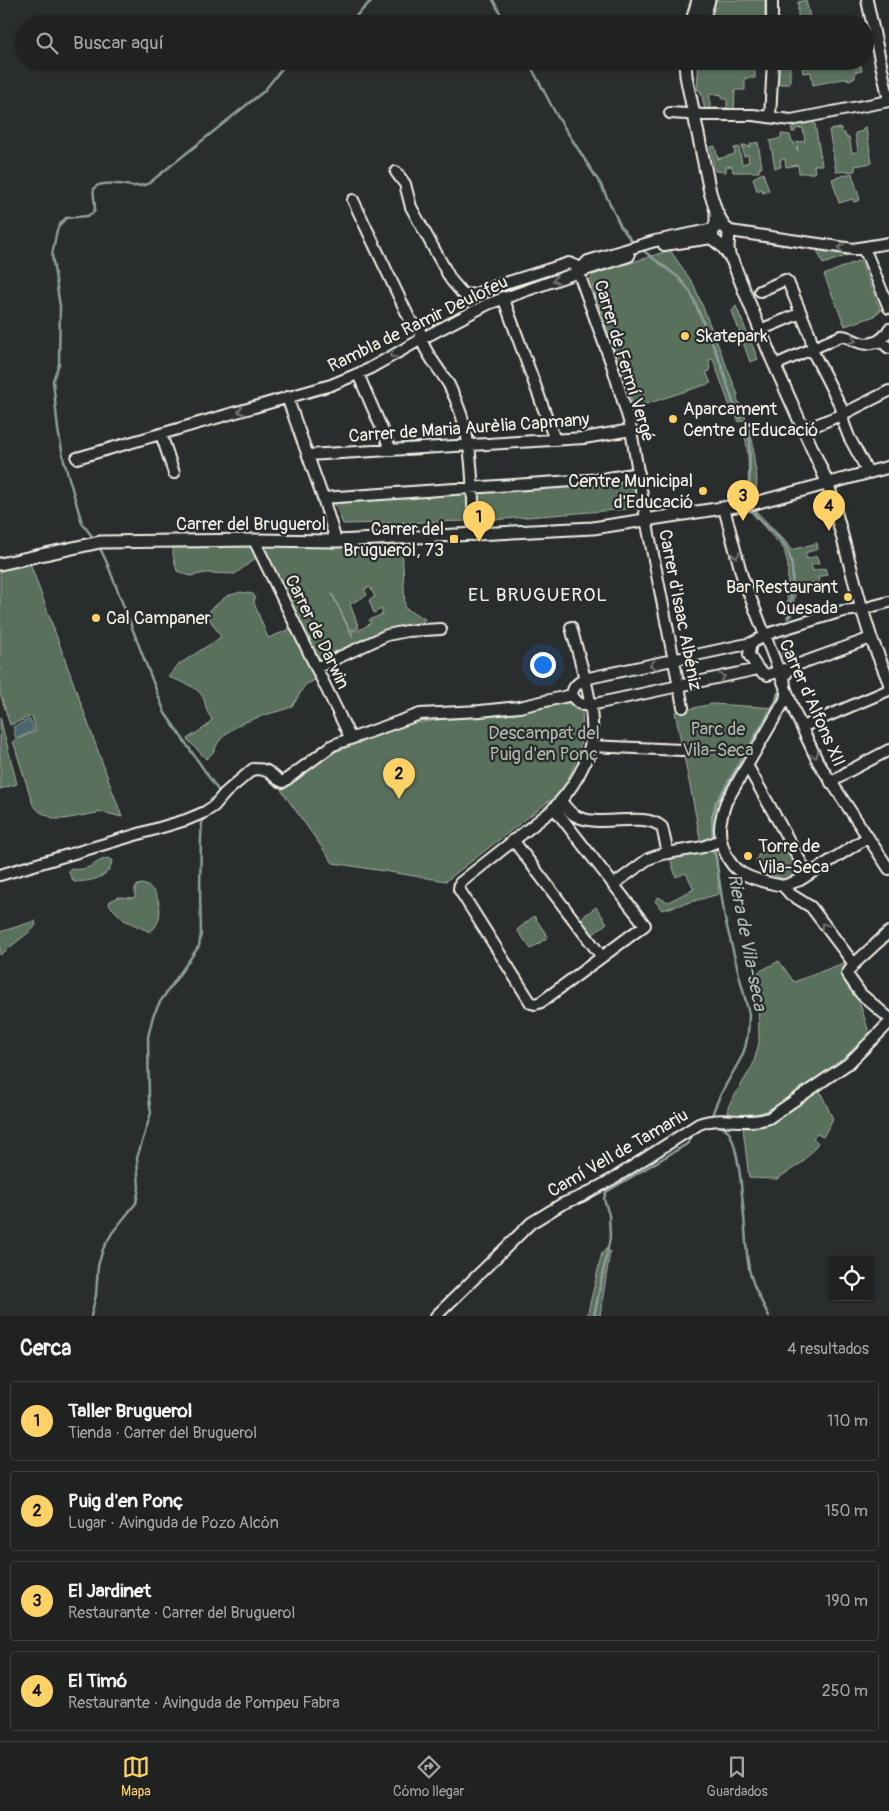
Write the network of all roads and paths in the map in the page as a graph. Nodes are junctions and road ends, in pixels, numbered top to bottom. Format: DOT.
graph roads {
  1 [pos="698,0"];
  2 [pos="709,0"];
  3 [pos="772,0"];
  4 [pos="867,0"];
  5 [pos="701,15"];
  6 [pos="704,15"];
  7 [pos="772,15"];
  8 [pos="870,15"];
  9 [pos="874,32"];
  10 [pos="686,70"];
  11 [pos="692,70"];
  12 [pos="773,70"];
  13 [pos="689,89"];
  14 [pos="889,101"];
  15 [pos="670,113"];
  16 [pos="694,114"];
  17 [pos="770,117"];
  18 [pos="396,172"];
  19 [pos="353,200"];
  20 [pos="720,233"];
  21 [pos="889,244"];
  22 [pos="638,248"];
  23 [pos="861,248"];
  24 [pos="581,270"];
  25 [pos="760,291"];
  26 [pos="503,297"];
  27 [pos="889,308"];
  28 [pos="801,313"];
  29 [pos="760,330"];
  30 [pos="888,331"];
  31 [pos="420,336"];
  32 [pos="876,342"];
  33 [pos="813,347"];
  34 [pos="889,348"];
  35 [pos="775,365"];
  36 [pos="358,374"];
  37 [pos="889,391"];
  38 [pos="287,397"];
  39 [pos="843,414"];
  40 [pos="631,430"];
  41 [pos="804,430"];
  42 [pos="161,434"];
  43 [pos="555,440"];
  44 [pos="470,445"];
  45 [pos="391,450"];
  46 [pos="308,455"];
  47 [pos="77,458"];
  48 [pos="889,467"];
  49 [pos="868,472"];
  50 [pos="174,473"];
  51 [pos="639,473"];
  52 [pos="828,484"];
  53 [pos="473,486"];
  54 [pos="323,498"];
  55 [pos="724,508"];
  56 [pos="646,520"];
  57 [pos="474,535"];
  58 [pos="254,540"];
  59 [pos="336,541"];
  60 [pos="0,564"];
  61 [pos="889,602"];
  62 [pos="862,609"];
  63 [pos="571,627"];
  64 [pos="441,629"];
  65 [pos="769,634"];
  66 [pos="871,638"];
  67 [pos="752,643"];
  68 [pos="884,656"];
  69 [pos="674,661"];
  70 [pos="791,667"];
  71 [pos="316,668"];
  72 [pos="758,670"];
  73 [pos="779,672"];
  74 [pos="584,679"];
  75 [pos="889,682"];
  76 [pos="679,686"];
  77 [pos="785,688"];
  78 [pos="889,690"];
  79 [pos="572,695"];
  80 [pos="590,706"];
  81 [pos="683,707"];
  82 [pos="802,727"];
  83 [pos="351,739"];
  84 [pos="590,746"];
  85 [pos="682,750"];
  86 [pos="889,750"];
  87 [pos="748,767"];
  88 [pos="831,783"];
  89 [pos="558,804"];
  90 [pos="868,837"];
  91 [pos="513,840"];
  92 [pos="721,840"];
  93 [pos="668,853"];
  94 [pos="889,869"];
  95 [pos="808,874"];
  96 [pos="0,875"];
  97 [pos="613,885"];
  98 [pos="783,886"];
  99 [pos="889,932"];
  100 [pos="602,956"];
  101 [pos="854,964"];
  102 [pos="888,1024"];
  103 [pos="436,1316"];
  1 -- 5 [label="street"];
  2 -- 6 [label="street"];
  3 -- 7 [label="street"];
  4 -- 8 [label="street"];
  9 -- 14 [label="street"];
  10 -- 13 [label="street"];
  11 -- 13 [label="street"];
  12 -- 17 [label="street"];
  13 -- 16 [label="street"];
  14 -- 17 [label="street"];
  15 -- 16 [label="street"];
  16 -- 17 [label="street"];
  16 -- 20 [label="street"];
  18 -- 24 [label="street"];
  19 -- 31 [label="street"];
  20 -- 22 [label="street, Rambla de Ramir Deulofeu"];
  20 -- 22 [label="street, Rambla de Ramir Deulofeu"];
  23 -- 20 [label="street, one-way"];
  20 -- 29 [label="street"];
  21 -- 23 [label="street"];
  22 -- 24 [label="street, Rambla de Ramir Deulofeu"];
  23 -- 27 [label="street"];
  24 -- 26 [label="street, Rambla de Ramir Deulofeu, one-way"];
  24 -- 40 [label="street, Carrer de Fermí Vergé"];
  25 -- 28 [label="street"];
  26 -- 31 [label="street, Rambla de Ramir Deulofeu"];
  26 -- 43 [label="street"];
  28 -- 29 [label="street"];
  28 -- 33 [label="street"];
  29 -- 35 [label="street"];
  30 -- 32 [label="street"];
  30 -- 34 [label="street"];
  31 -- 36 [label="street, Rambla de Ramir Deulofeu, one-way"];
  31 -- 44 [label="street"];
  33 -- 32 [label="street, one-way"];
  32 -- 34 [label="street"];
  33 -- 35 [label="street"];
  33 -- 39 [label="street"];
  35 -- 41 [label="street"];
  36 -- 38 [label="street, Rambla de Ramir Deulofeu"];
  36 -- 45 [label="street"];
  37 -- 39 [label="street"];
  38 -- 42 [label="street, Rambla de Ramir Deulofeu, one-way"];
  38 -- 46 [label="street"];
  39 -- 41 [label="street"];
  39 -- 49 [label="street"];
  40 -- 43 [label="street, Carrer de Maria Aurèlia Capmany"];
  40 -- 51 [label="street, Carrer de Fermí Vergé"];
  41 -- 52 [label="street"];
  42 -- 47 [label="street, Rambla de Ramir Deulofeu"];
  42 -- 50 [label="street"];
  43 -- 44 [label="street, Carrer de Maria Aurèlia Capmany"];
  44 -- 45 [label="street, Carrer de Maria Aurèlia Capmany"];
  44 -- 53 [label="street"];
  45 -- 46 [label="street, Carrer de Maria Aurèlia Capmany"];
  46 -- 54 [label="street"];
  48 -- 49 [label="street, Carrer del Bruguerol"];
  49 -- 52 [label="street, Carrer del Bruguerol"];
  51 -- 53 [label="street"];
  51 -- 56 [label="street, Carrer de Fermí Vergé"];
  52 -- 55 [label="street, Carrer del Bruguerol"];
  52 -- 62 [label="street"];
  53 -- 54 [label="street"];
  53 -- 57 [label="street"];
  54 -- 59 [label="street"];
  55 -- 56 [label="street, Carrer del Bruguerol"];
  55 -- 65 [label="street, Carrer d'Alfons XII, one-way"];
  56 -- 57 [label="street, Carrer del Bruguerol"];
  56 -- 69 [label="street, Carrer d'Isaac Albéniz"];
  57 -- 59 [label="street, Carrer del Bruguerol"];
  58 -- 59 [label="street, Carrer del Bruguerol"];
  58 -- 60 [label="street, Carrer del Bruguerol"];
  58 -- 71 [label="street, Carrer de Darwin"];
  61 -- 62 [label="street"];
  62 -- 65 [label="street"];
  62 -- 66 [label="street"];
  63 -- 74 [label="street"];
  64 -- 71 [label="street"];
  65 -- 67 [label="street"];
  65 -- 73 [label="street, Carrer d'Alfons XII"];
  66 -- 68 [label="street"];
  66 -- 70 [label="street"];
  67 -- 69 [label="street"];
  67 -- 72 [label="street"];
  68 -- 75 [label="street"];
  69 -- 74 [label="street, one-way"];
  69 -- 76 [label="street, Carrer d'Isaac Albéniz"];
  70 -- 73 [label="street"];
  70 -- 77 [label="street"];
  71 -- 83 [label="street, Carrer de Darwin"];
  72 -- 73 [label="street"];
  76 -- 72 [label="street, one-way"];
  73 -- 77 [label="street, Carrer d'Alfons XII"];
  74 -- 79 [label="street"];
  74 -- 80 [label="street"];
  76 -- 80 [label="street"];
  76 -- 81 [label="street, Carrer d'Isaac Albéniz"];
  77 -- 82 [label="street, Carrer d'Alfons XII"];
  77 -- 87 [label="street"];
  78 -- 82 [label="street"];
  79 -- 80 [label="street"];
  79 -- 83 [label="street"];
  80 -- 84 [label="street"];
  82 -- 88 [label="street, Carrer d'Alfons XII, one-way"];
  83 -- 96 [label="street"];
  84 -- 85 [label="street"];
  84 -- 89 [label="street"];
  86 -- 88 [label="street"];
  87 -- 92 [label="street"];
  87 -- 95 [label="street"];
  88 -- 90 [label="street, Carrer d'Alfons XII"];
  89 -- 91 [label="street"];
  89 -- 93 [label="street"];
  89 -- 97 [label="street"];
  90 -- 94 [label="street, Carrer d'Alfons XII"];
  90 -- 95 [label="street"];
  91 -- 100 [label="street"];
  91 -- 100 [label="street"];
  92 -- 93 [label="street"];
  92 -- 98 [label="street"];
  93 -- 97 [label="street"];
  95 -- 98 [label="street"];
  97 -- 100 [label="street"];
  101 -- 98 [label="street, one-way"];
  99 -- 101 [label="street"];
  101 -- 102 [label="street"];
  102 -- 103 [label="street, Camí Vell de Tamariu"];
}
